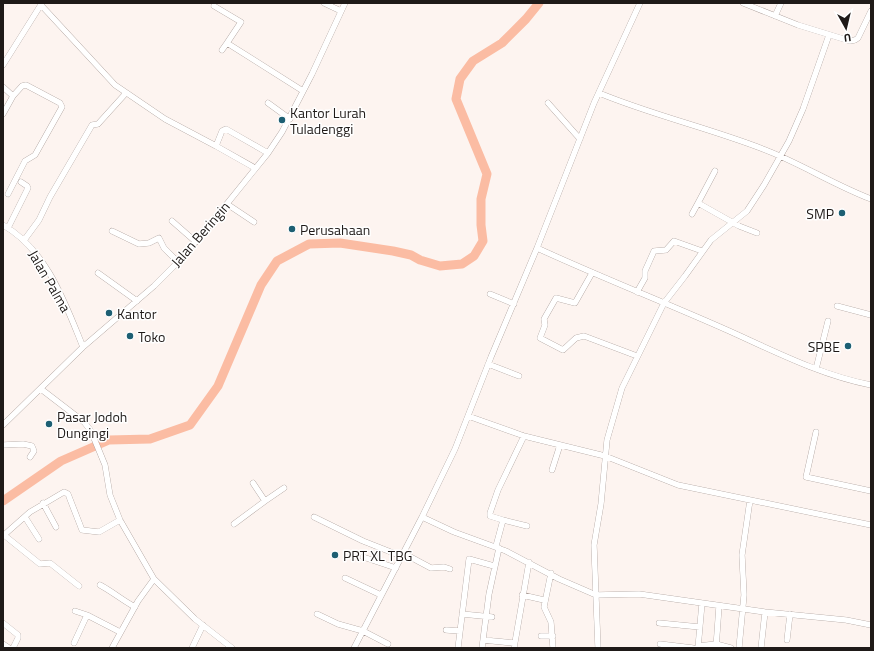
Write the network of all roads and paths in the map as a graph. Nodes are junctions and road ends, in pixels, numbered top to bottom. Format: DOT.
graph roads {
  1 [pos="324,3"];
  2 [pos="344,3"];
  3 [pos="640,3"];
  4 [pos="743,3"];
  5 [pos="781,3"];
  6 [pos="42,4"];
  7 [pos="214,6"];
  8 [pos="341,10"];
  9 [pos="871,11"];
  10 [pos="775,16"];
  11 [pos="829,35"];
  12 [pos="227,43"];
  13 [pos="222,50"];
  14 [pos="3,65"];
  15 [pos="3,87"];
  16 [pos="303,91"];
  17 [pos="126,93"];
  18 [pos="598,93"];
  19 [pos="13,96"];
  20 [pos="268,103"];
  21 [pos="548,103"];
  22 [pos="3,114"];
  23 [pos="290,119"];
  24 [pos="580,139"];
  25 [pos="216,146"];
  26 [pos="268,152"];
  27 [pos="780,157"];
  28 [pos="255,168"];
  29 [pos="715,171"];
  30 [pos="21,182"];
  31 [pos="8,194"];
  32 [pos="871,198"];
  33 [pos="698,203"];
  34 [pos="227,204"];
  35 [pos="692,214"];
  36 [pos="172,221"];
  37 [pos="254,222"];
  38 [pos="733,222"];
  39 [pos="6,227"];
  40 [pos="112,231"];
  41 [pos="757,233"];
  42 [pos="25,239"];
  43 [pos="196,242"];
  44 [pos="537,248"];
  45 [pos="702,252"];
  46 [pos="178,262"];
  47 [pos="98,273"];
  48 [pos="592,273"];
  49 [pos="637,292"];
  50 [pos="490,294"];
  51 [pos="137,301"];
  52 [pos="664,303"];
  53 [pos="514,304"];
  54 [pos="837,306"];
  55 [pos="871,315"];
  56 [pos="828,321"];
  57 [pos="83,347"];
  58 [pos="637,356"];
  59 [pos="488,364"];
  60 [pos="816,369"];
  61 [pos="519,376"];
  62 [pos="871,385"];
  63 [pos="41,389"];
  64 [pos="468,416"];
  65 [pos="3,425"];
  66 [pos="816,432"];
  67 [pos="524,436"];
  68 [pos="3,445"];
  69 [pos="560,445"];
  70 [pos="605,456"];
  71 [pos="30,457"];
  72 [pos="552,470"];
  73 [pos="253,483"];
  74 [pos="284,488"];
  75 [pos="871,491"];
  76 [pos="750,500"];
  77 [pos="265,501"];
  78 [pos="43,503"];
  79 [pos="422,516"];
  80 [pos="25,517"];
  81 [pos="314,517"];
  82 [pos="120,520"];
  83 [pos="503,520"];
  84 [pos="234,524"];
  85 [pos="871,525"];
  86 [pos="527,526"];
  87 [pos="56,527"];
  88 [pos="39,539"];
  89 [pos="497,550"];
  90 [pos="402,555"];
  91 [pos="363,556"];
  92 [pos="529,562"];
  93 [pos="494,566"];
  94 [pos="396,568"];
  95 [pos="450,569"];
  96 [pos="551,574"];
  97 [pos="344,578"];
  98 [pos="154,579"];
  99 [pos="100,585"];
  100 [pos="79,586"];
  101 [pos="381,595"];
  102 [pos="522,595"];
  103 [pos="596,595"];
  104 [pos="544,600"];
  105 [pos="702,603"];
  106 [pos="719,606"];
  107 [pos="135,607"];
  108 [pos="742,608"];
  109 [pos="75,611"];
  110 [pos="765,612"];
  111 [pos="317,614"];
  112 [pos="462,614"];
  113 [pos="790,614"];
  114 [pos="88,615"];
  115 [pos="488,617"];
  116 [pos="3,622"];
  117 [pos="660,622"];
  118 [pos="203,625"];
  119 [pos="871,625"];
  120 [pos="700,627"];
  121 [pos="446,630"];
  122 [pos="362,631"];
  123 [pos="460,631"];
  124 [pos="120,632"];
  125 [pos="541,636"];
  126 [pos="553,636"];
  127 [pos="483,640"];
  128 [pos="787,640"];
  129 [pos="74,643"];
  130 [pos="661,643"];
  131 [pos="3,644"];
  132 [pos="388,644"];
  133 [pos="514,646"];
  134 [pos="114,647"];
  135 [pos="696,647"];
  136 [pos="717,647"];
  137 [pos="9,648"];
  138 [pos="13,648"];
  139 [pos="192,648"];
  140 [pos="232,648"];
  141 [pos="354,648"];
  142 [pos="458,648"];
  143 [pos="482,648"];
  144 [pos="553,648"];
  145 [pos="598,648"];
  146 [pos="731,648"];
  147 [pos="739,648"];
  148 [pos="761,648"];
  1 -- 8 [label="street"];
  2 -- 8 [label="street, Jalan Beringin"];
  3 -- 18 [label="street"];
  4 -- 10 [label="street"];
  5 -- 10 [label="street"];
  6 -- 14 [label="street"];
  6 -- 17 [label="street"];
  7 -- 12 [label="street"];
  8 -- 16 [label="street, Jalan Beringin"];
  9 -- 11 [label="street"];
  10 -- 11 [label="street"];
  11 -- 27 [label="street"];
  12 -- 13 [label="street"];
  12 -- 16 [label="street"];
  15 -- 19 [label="street"];
  16 -- 23 [label="street, Jalan Beringin"];
  17 -- 25 [label="street"];
  17 -- 42 [label="street"];
  18 -- 24 [label="street"];
  18 -- 27 [label="street"];
  19 -- 22 [label="street"];
  19 -- 31 [label="street"];
  20 -- 23 [label="street"];
  21 -- 24 [label="street"];
  23 -- 26 [label="street, Jalan Beringin"];
  24 -- 44 [label="street"];
  25 -- 26 [label="street"];
  25 -- 28 [label="street"];
  26 -- 28 [label="street, Jalan Beringin"];
  27 -- 32 [label="street"];
  27 -- 38 [label="street"];
  28 -- 34 [label="street, Jalan Beringin"];
  29 -- 33 [label="street"];
  30 -- 39 [label="street"];
  33 -- 35 [label="street"];
  33 -- 38 [label="street"];
  34 -- 37 [label="street"];
  34 -- 43 [label="street, Jalan Beringin"];
  36 -- 43 [label="street"];
  38 -- 41 [label="street"];
  38 -- 45 [label="street"];
  39 -- 42 [label="street, Jalan Palma"];
  40 -- 46 [label="street"];
  42 -- 57 [label="street, Jalan Palma"];
  43 -- 46 [label="street, Jalan Beringin"];
  44 -- 48 [label="street"];
  44 -- 53 [label="street"];
  45 -- 49 [label="street"];
  45 -- 52 [label="street"];
  46 -- 51 [label="street, Jalan Beringin"];
  47 -- 51 [label="street"];
  48 -- 49 [label="street"];
  48 -- 58 [label="street"];
  49 -- 52 [label="street"];
  50 -- 53 [label="street"];
  51 -- 57 [label="street, Jalan Beringin"];
  52 -- 58 [label="street"];
  52 -- 60 [label="street"];
  53 -- 59 [label="street"];
  54 -- 55 [label="street"];
  56 -- 60 [label="street"];
  57 -- 63 [label="street, Jalan Beringin"];
  58 -- 70 [label="street"];
  59 -- 61 [label="street"];
  59 -- 64 [label="street"];
  60 -- 62 [label="street"];
  63 -- 65 [label="street, Jalan Beringin"];
  63 -- 82 [label="street"];
  64 -- 67 [label="street"];
  64 -- 79 [label="street"];
  66 -- 75 [label="street"];
  67 -- 69 [label="street"];
  67 -- 83 [label="street"];
  68 -- 71 [label="street"];
  69 -- 70 [label="street"];
  69 -- 72 [label="street"];
  70 -- 76 [label="street"];
  70 -- 103 [label="street"];
  73 -- 77 [label="street"];
  74 -- 77 [label="street"];
  76 -- 85 [label="street"];
  76 -- 108 [label="street"];
  77 -- 84 [label="street"];
  78 -- 80 [label="street"];
  78 -- 82 [label="street"];
  78 -- 87 [label="street"];
  79 -- 89 [label="street"];
  79 -- 90 [label="street"];
  80 -- 88 [label="street"];
  80 -- 100 [label="street"];
  81 -- 90 [label="street"];
  82 -- 98 [label="street"];
  83 -- 86 [label="street"];
  83 -- 89 [label="street"];
  89 -- 92 [label="street"];
  89 -- 93 [label="street"];
  90 -- 94 [label="street"];
  90 -- 95 [label="street"];
  91 -- 94 [label="street"];
  92 -- 96 [label="street"];
  92 -- 102 [label="street"];
  93 -- 112 [label="street"];
  93 -- 115 [label="street"];
  94 -- 101 [label="street"];
  96 -- 103 [label="street"];
  96 -- 104 [label="street"];
  97 -- 101 [label="street"];
  98 -- 107 [label="street"];
  98 -- 118 [label="street"];
  99 -- 107 [label="street"];
  101 -- 122 [label="street"];
  102 -- 104 [label="street"];
  102 -- 133 [label="street"];
  103 -- 105 [label="street"];
  103 -- 145 [label="street"];
  104 -- 126 [label="street"];
  105 -- 106 [label="street"];
  105 -- 120 [label="street"];
  106 -- 108 [label="street"];
  106 -- 136 [label="street"];
  107 -- 124 [label="street"];
  108 -- 110 [label="street"];
  108 -- 147 [label="street"];
  109 -- 114 [label="street"];
  110 -- 113 [label="street"];
  110 -- 119 [label="street"];
  110 -- 148 [label="street"];
  111 -- 122 [label="street"];
  112 -- 115 [label="street"];
  112 -- 123 [label="street"];
  113 -- 119 [label="street"];
  113 -- 128 [label="street"];
  114 -- 124 [label="street"];
  114 -- 129 [label="street"];
  115 -- 127 [label="street"];
  116 -- 138 [label="street"];
  117 -- 120 [label="street"];
  118 -- 139 [label="street"];
  118 -- 140 [label="street"];
  120 -- 135 [label="street"];
  121 -- 123 [label="street"];
  122 -- 132 [label="street"];
  122 -- 141 [label="street"];
  123 -- 142 [label="street"];
  124 -- 134 [label="street"];
  125 -- 126 [label="street"];
  126 -- 144 [label="street"];
  127 -- 133 [label="street"];
  127 -- 143 [label="street"];
  130 -- 135 [label="street"];
  131 -- 137 [label="street"];
  135 -- 136 [label="street"];
  136 -- 146 [label="street"];
}
